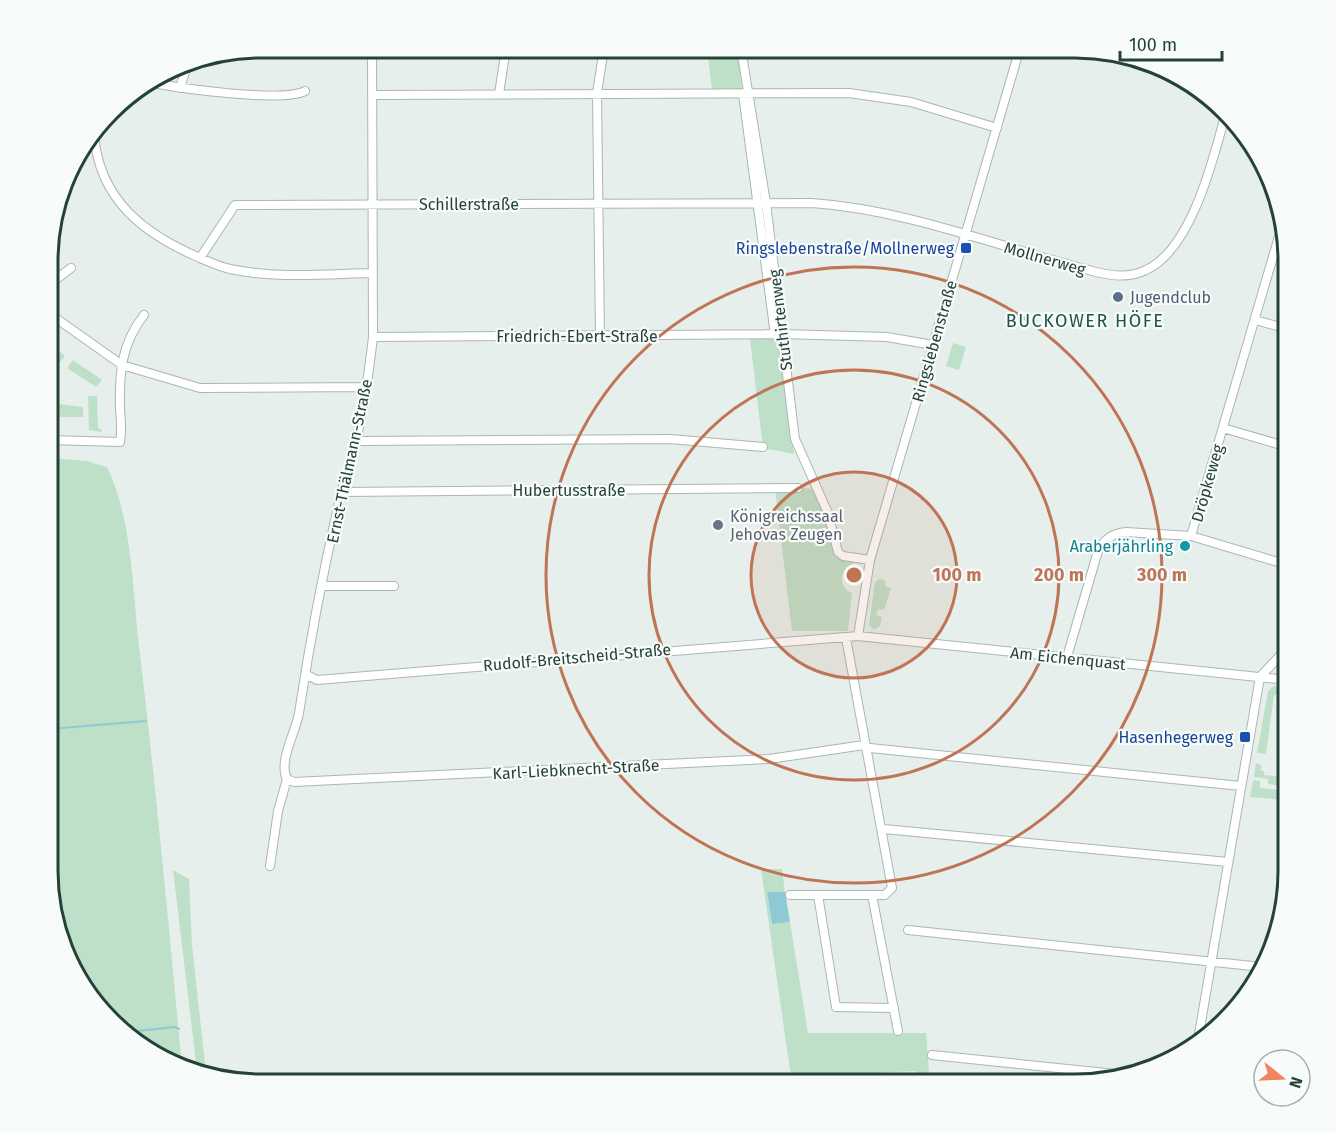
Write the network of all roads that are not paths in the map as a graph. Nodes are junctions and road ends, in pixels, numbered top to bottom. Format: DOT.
graph roads {
  1 [pos="372,58"];
  2 [pos="504,58"];
  3 [pos="602,58"];
  4 [pos="742,59"];
  5 [pos="1017,59"];
  6 [pos="184,74"];
  7 [pos="163,85"];
  8 [pos="180,87"];
  9 [pos="305,91"];
  10 [pos="597,93"];
  11 [pos="499,94"];
  12 [pos="746,94"];
  13 [pos="372,96"];
  14 [pos="1223,123"];
  15 [pos="996,128"];
  16 [pos="96,145"];
  17 [pos="598,203"];
  18 [pos="762,203"];
  19 [pos="372,205"];
  20 [pos="965,235"];
  21 [pos="1277,245"];
  22 [pos="200,258"];
  23 [pos="71,268"];
  24 [pos="372,273"];
  25 [pos="58,278"];
  26 [pos="144,315"];
  27 [pos="58,320"];
  28 [pos="1255,320"];
  29 [pos="1277,326"];
  30 [pos="778,334"];
  31 [pos="600,336"];
  32 [pos="373,337"];
  33 [pos="933,345"];
  34 [pos="122,365"];
  35 [pos="366,387"];
  36 [pos="1223,428"];
  37 [pos="58,440"];
  38 [pos="356,441"];
  39 [pos="1277,444"];
  40 [pos="763,447"];
  41 [pos="798,488"];
  42 [pos="341,492"];
  43 [pos="1191,536"];
  44 [pos="870,560"];
  45 [pos="1278,562"];
  46 [pos="322,586"];
  47 [pos="394,586"];
  48 [pos="851,637"];
  49 [pos="1066,657"];
  50 [pos="1278,658"];
  51 [pos="307,675"];
  52 [pos="1260,677"];
  53 [pos="1278,679"];
  54 [pos="867,747"];
  55 [pos="287,779"];
  56 [pos="1241,786"];
  57 [pos="884,829"];
  58 [pos="1228,862"];
  59 [pos="270,866"];
  60 [pos="790,895"];
  61 [pos="818,895"];
  62 [pos="872,895"];
  63 [pos="908,930"];
  64 [pos="1212,962"];
  65 [pos="1253,966"];
  66 [pos="894,1008"];
  67 [pos="1200,1030"];
  68 [pos="898,1031"];
  69 [pos="932,1055"];
  70 [pos="1097,1072"];
  1 -- 13 [label="street, Ernst-Thälmann-Straße"];
  2 -- 11 [label="street"];
  3 -- 10 [label="street"];
  4 -- 12 [label="street, Stuthirtenweg"];
  5 -- 15 [label="street, Ringslebenstraße"];
  6 -- 8 [label="street"];
  7 -- 8 [label="street"];
  8 -- 9 [label="street"];
  10 -- 11 [label="street"];
  10 -- 12 [label="street"];
  10 -- 17 [label="street"];
  11 -- 13 [label="street"];
  12 -- 15 [label="street"];
  12 -- 18 [label="street, Stuthirtenweg"];
  13 -- 19 [label="street, Ernst-Thälmann-Straße"];
  14 -- 20 [label="street, Mollnerweg"];
  15 -- 20 [label="street, Ringslebenstraße"];
  16 -- 22 [label="street"];
  17 -- 18 [label="street, Schillerstraße"];
  17 -- 19 [label="street, Schillerstraße"];
  17 -- 31 [label="street"];
  18 -- 20 [label="street, Mollnerweg"];
  18 -- 30 [label="street, Stuthirtenweg"];
  19 -- 22 [label="street, Schillerstraße"];
  19 -- 24 [label="street, Ernst-Thälmann-Straße"];
  20 -- 33 [label="street, Ringslebenstraße"];
  21 -- 28 [label="street, Dröpkeweg"];
  22 -- 24 [label="street"];
  23 -- 25 [label="street"];
  24 -- 32 [label="street, Ernst-Thälmann-Straße"];
  26 -- 34 [label="street"];
  27 -- 34 [label="street"];
  28 -- 29 [label="street"];
  28 -- 36 [label="street, Dröpkeweg"];
  30 -- 31 [label="street, Friedrich-Ebert-Straße"];
  30 -- 33 [label="street, Friedrich-Ebert-Straße"];
  30 -- 44 [label="street, Stuthirtenweg"];
  31 -- 32 [label="street, Friedrich-Ebert-Straße"];
  32 -- 35 [label="street, Ernst-Thälmann-Straße"];
  33 -- 44 [label="street, Ringslebenstraße"];
  34 -- 35 [label="street"];
  34 -- 37 [label="street"];
  35 -- 38 [label="street, Ernst-Thälmann-Straße"];
  36 -- 39 [label="street"];
  36 -- 43 [label="street, Dröpkeweg"];
  38 -- 40 [label="street"];
  38 -- 42 [label="street, Ernst-Thälmann-Straße"];
  41 -- 42 [label="street, Hubertusstraße"];
  42 -- 46 [label="street, Ernst-Thälmann-Straße"];
  43 -- 45 [label="street"];
  43 -- 49 [label="street, Dröpkeweg"];
  44 -- 48 [label="street, Ringslebenstraße"];
  46 -- 47 [label="street"];
  46 -- 51 [label="street, Ernst-Thälmann-Straße"];
  48 -- 49 [label="street, Am Eichenquast"];
  48 -- 51 [label="street, Rudolf-Breitscheid-Straße"];
  48 -- 54 [label="street, Ringslebenstraße"];
  49 -- 52 [label="street, Am Eichenquast"];
  50 -- 52 [label="street"];
  51 -- 55 [label="street, Ernst-Thälmann-Straße"];
  52 -- 53 [label="street, Am Eichenquast"];
  52 -- 56 [label="street"];
  54 -- 55 [label="street, Karl-Liebknecht-Straße"];
  54 -- 56 [label="street, Karl-Liebknecht-Straße"];
  54 -- 62 [label="street, Ringslebenstraße"];
  55 -- 59 [label="street, Ernst-Thälmann-Straße"];
  56 -- 58 [label="street"];
  57 -- 58 [label="street"];
  58 -- 64 [label="street"];
  60 -- 61 [label="street"];
  61 -- 62 [label="street"];
  61 -- 66 [label="street"];
  62 -- 66 [label="street"];
  63 -- 64 [label="street"];
  64 -- 65 [label="street"];
  64 -- 67 [label="street"];
  66 -- 68 [label="street"];
  69 -- 70 [label="street"];
}
